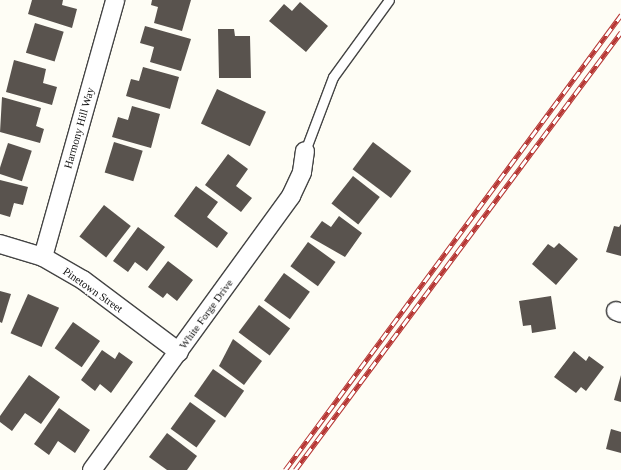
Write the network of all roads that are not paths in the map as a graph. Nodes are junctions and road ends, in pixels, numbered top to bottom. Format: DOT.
graph roads {
  1 [pos="115,0"];
  2 [pos="389,0"];
  3 [pos="305,151"];
  4 [pos="0,244"];
  5 [pos="43,257"];
  6 [pos="179,352"];
  7 [pos="92,470"];
  1 -- 5 [label="street, Harmony Hill Way"];
  2 -- 3 [label="lane"];
  3 -- 6 [label="street, White Forge Drive"];
  4 -- 5 [label="street, Pinetown Street"];
  5 -- 6 [label="street, Pinetown Street"];
  6 -- 7 [label="street, White Forge Drive"];
}
